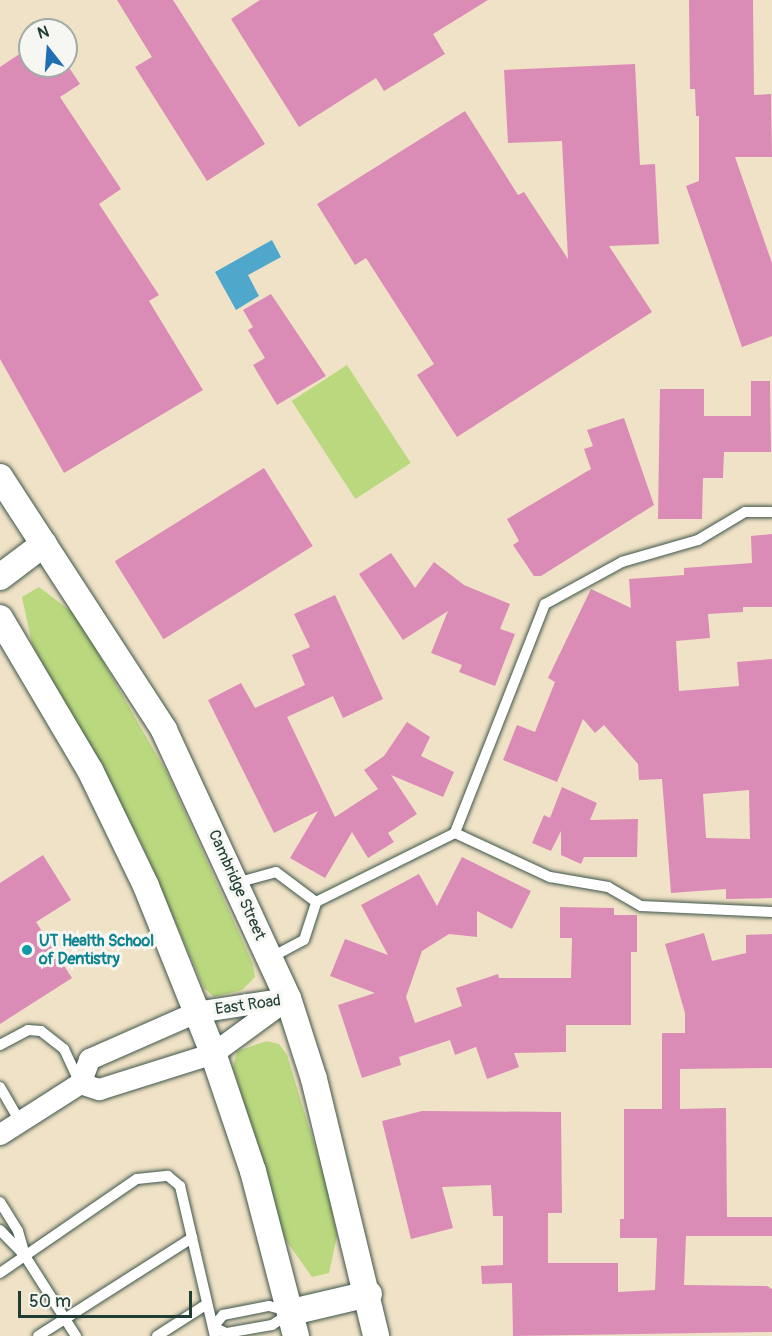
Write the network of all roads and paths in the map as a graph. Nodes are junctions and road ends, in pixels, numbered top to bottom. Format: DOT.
graph roads {
  1 [pos="0,477"];
  2 [pos="772,512"];
  3 [pos="44,544"];
  4 [pos="0,578"];
  5 [pos="0,618"];
  6 [pos="7,643"];
  7 [pos="455,833"];
  8 [pos="236,883"];
  9 [pos="316,902"];
  10 [pos="772,912"];
  11 [pos="270,958"];
  12 [pos="288,998"];
  13 [pos="196,1012"];
  14 [pos="0,1045"];
  15 [pos="213,1053"];
  16 [pos="80,1083"];
  17 [pos="0,1087"];
  18 [pos="20,1121"];
  19 [pos="0,1134"];
  20 [pos="0,1202"];
  21 [pos="0,1230"];
  22 [pos="192,1238"];
  23 [pos="25,1256"];
  24 [pos="0,1273"];
  25 [pos="369,1293"];
  26 [pos="207,1304"];
  27 [pos="65,1318"];
  28 [pos="294,1324"];
  29 [pos="214,1332"];
  30 [pos="38,1336"];
  31 [pos="76,1336"];
  32 [pos="158,1336"];
  33 [pos="376,1336"];
  1 -- 3 [label="street, Cambridge Street"];
  2 -- 7 [label="lane"];
  3 -- 4 [label="street"];
  3 -- 8 [label="street, Cambridge Street"];
  5 -- 6 [label="street"];
  6 -- 13 [label="street"];
  7 -- 9 [label="lane"];
  7 -- 10 [label="lane"];
  8 -- 9 [label="lane"];
  8 -- 11 [label="street, Cambridge Street"];
  9 -- 11 [label="lane"];
  11 -- 12 [label="street, Cambridge Street"];
  12 -- 13 [label="street, East Road"];
  12 -- 15 [label="street, East Road"];
  12 -- 25 [label="street, Cambridge Street"];
  13 -- 15 [label="street"];
  13 -- 16 [label="street, East Road"];
  14 -- 16 [label="lane"];
  15 -- 16 [label="street, East Road"];
  15 -- 28 [label="street"];
  16 -- 18 [label="street"];
  17 -- 18 [label="lane"];
  18 -- 19 [label="street"];
  20 -- 23 [label="lane"];
  21 -- 23 [label="lane"];
  22 -- 23 [label="lane"];
  22 -- 26 [label="lane"];
  22 -- 27 [label="lane"];
  23 -- 24 [label="lane"];
  23 -- 27 [label="lane"];
  25 -- 28 [label="street"];
  25 -- 33 [label="street, Cambridge Street"];
  26 -- 29 [label="lane"];
  26 -- 32 [label="lane"];
  27 -- 30 [label="lane"];
  27 -- 31 [label="lane"];
  28 -- 29 [label="lane"];
  28 -- 29 [label="lane"];
}
